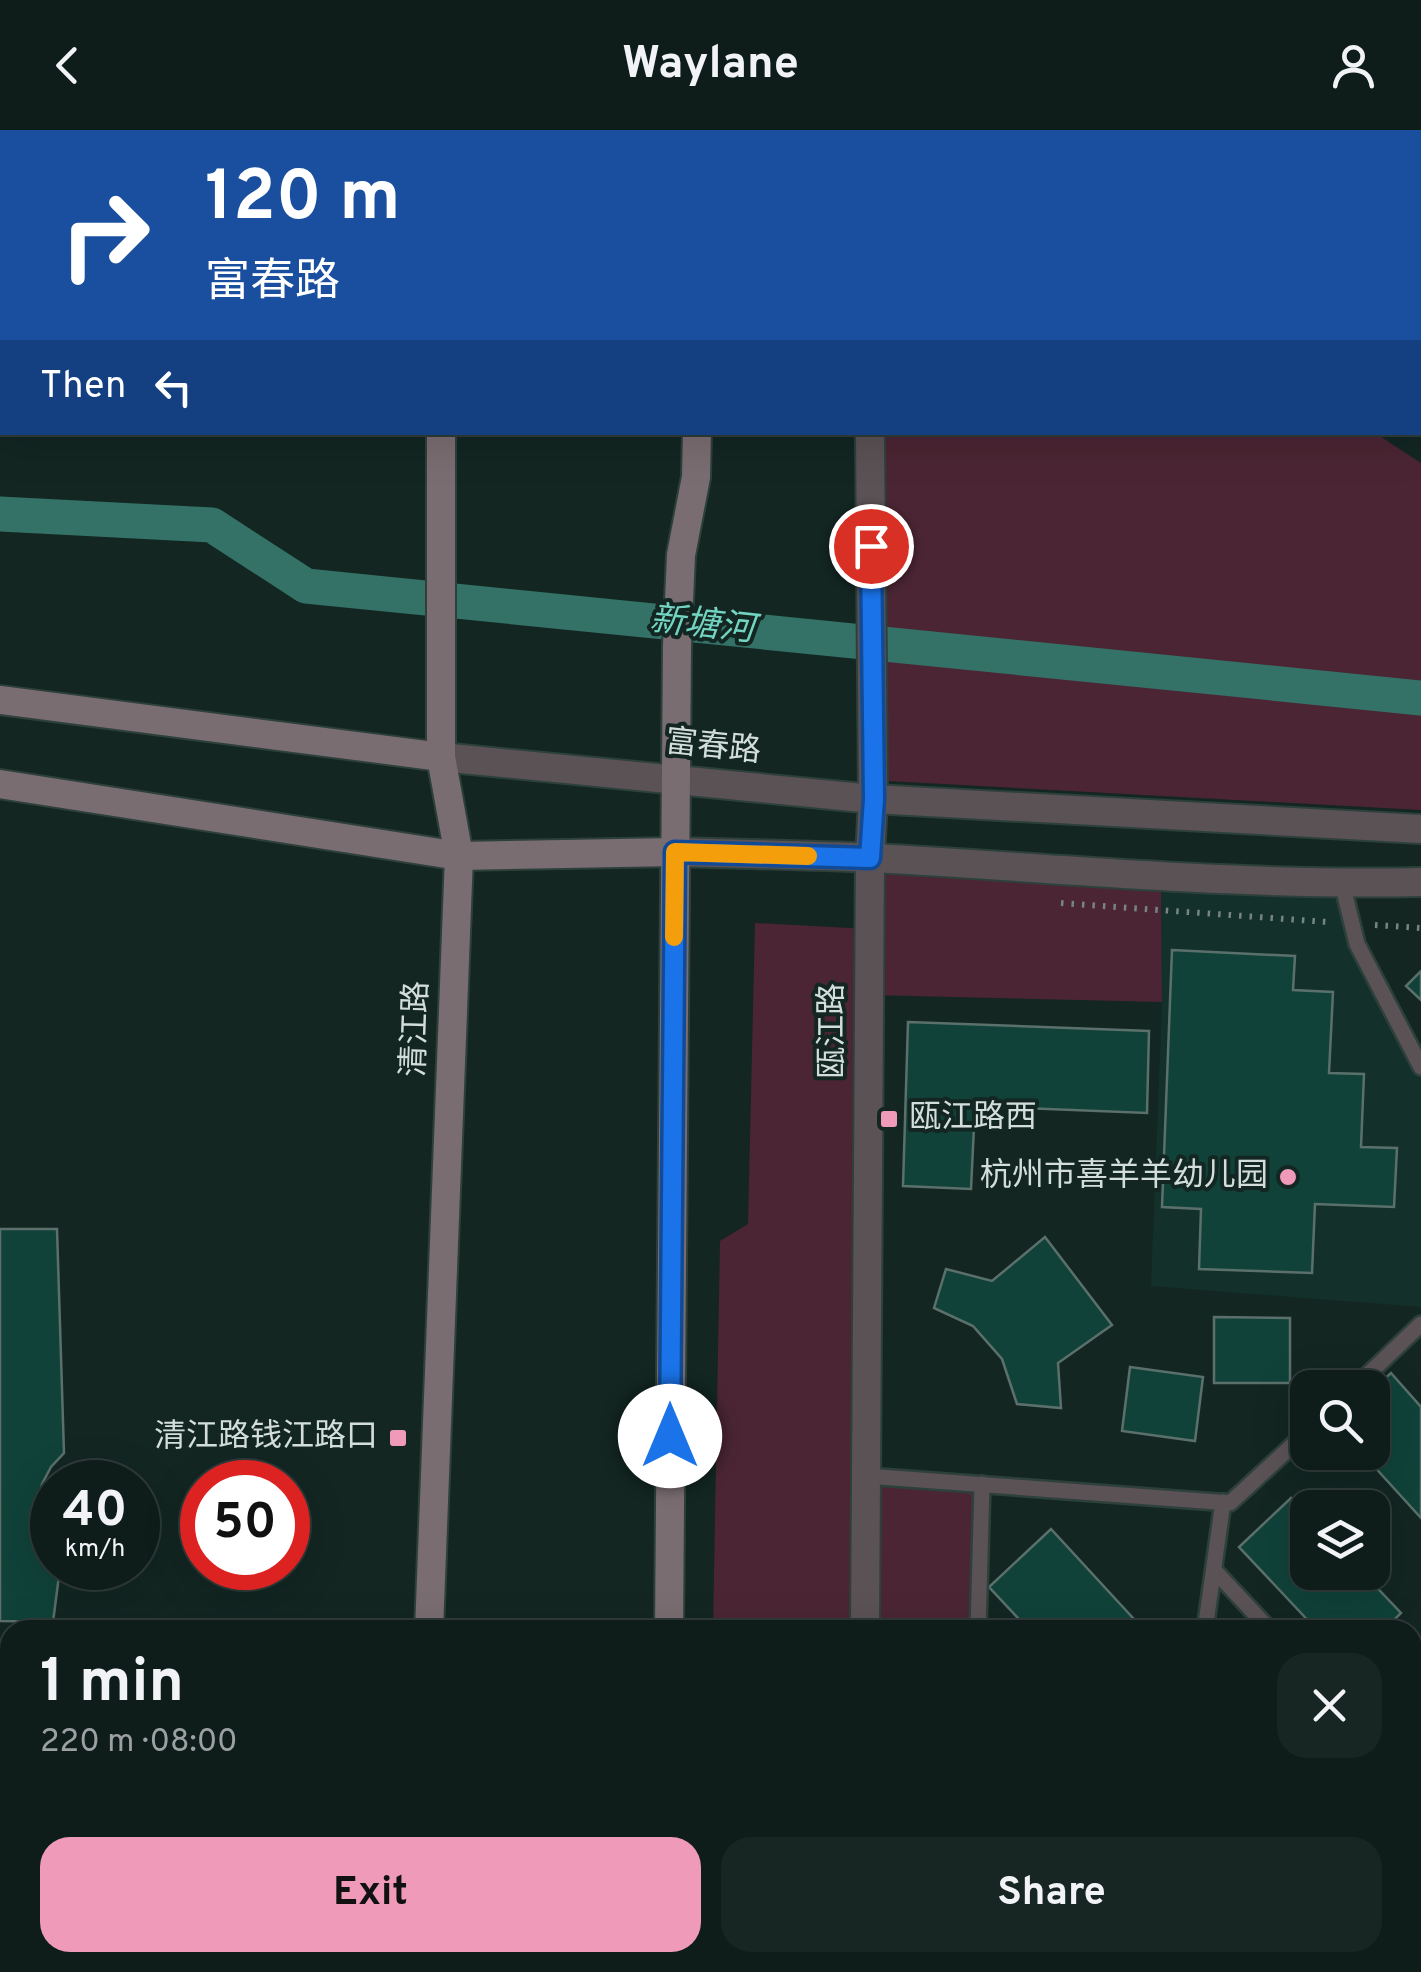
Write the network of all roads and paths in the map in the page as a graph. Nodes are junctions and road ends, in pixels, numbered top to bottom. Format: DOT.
graph roads {
  1 [pos="441,435"];
  2 [pos="697,435"];
  3 [pos="870,435"];
  4 [pos="0,700"];
  5 [pos="442,757"];
  6 [pos="676,778"];
  7 [pos="0,784"];
  8 [pos="874,799"];
  9 [pos="1421,829"];
  10 [pos="675,852"];
  11 [pos="459,856"];
  12 [pos="870,858"];
  13 [pos="1421,882"];
  14 [pos="1342,883"];
  15 [pos="1044,902"];
  16 [pos="1352,924"];
  17 [pos="1421,928"];
  18 [pos="1421,1067"];
  19 [pos="1421,1324"];
  20 [pos="1373,1370"];
  21 [pos="1290,1448"];
  22 [pos="866,1476"];
  23 [pos="982,1484"];
  24 [pos="1223,1502"];
  25 [pos="1214,1570"];
  26 [pos="429,1620"];
  27 [pos="669,1620"];
  28 [pos="864,1620"];
  29 [pos="978,1620"];
  30 [pos="1207,1620"];
  31 [pos="1261,1620"];
  1 -- 5 [label="main road, 清江路"];
  2 -- 6 [label="main road"];
  3 -- 8 [label="street, 瓯江路"];
  4 -- 5 [label="main road, 富春路"];
  5 -- 6 [label="street, 富春路"];
  5 -- 11 [label="main road, 清江路"];
  6 -- 8 [label="street, 富春路"];
  6 -- 10 [label="main road"];
  7 -- 11 [label="main road"];
  8 -- 9 [label="street, 富春路"];
  8 -- 12 [label="street, 瓯江路"];
  10 -- 11 [label="main road"];
  10 -- 12 [label="street"];
  10 -- 27 [label="main road"];
  11 -- 26 [label="main road, 清江路"];
  12 -- 14 [label="street"];
  12 -- 22 [label="street, 瓯江路"];
  13 -- 14 [label="street"];
  14 -- 16 [label="lane"];
  15 -- 16 [label="path"];
  16 -- 17 [label="path"];
  16 -- 18 [label="lane"];
  19 -- 20 [label="lane"];
  21 -- 24 [label="lane"];
  22 -- 23 [label="lane"];
  22 -- 28 [label="street, 瓯江路"];
  23 -- 24 [label="lane"];
  23 -- 29 [label="lane"];
  24 -- 25 [label="lane"];
  25 -- 30 [label="lane"];
  25 -- 31 [label="lane"];
}
